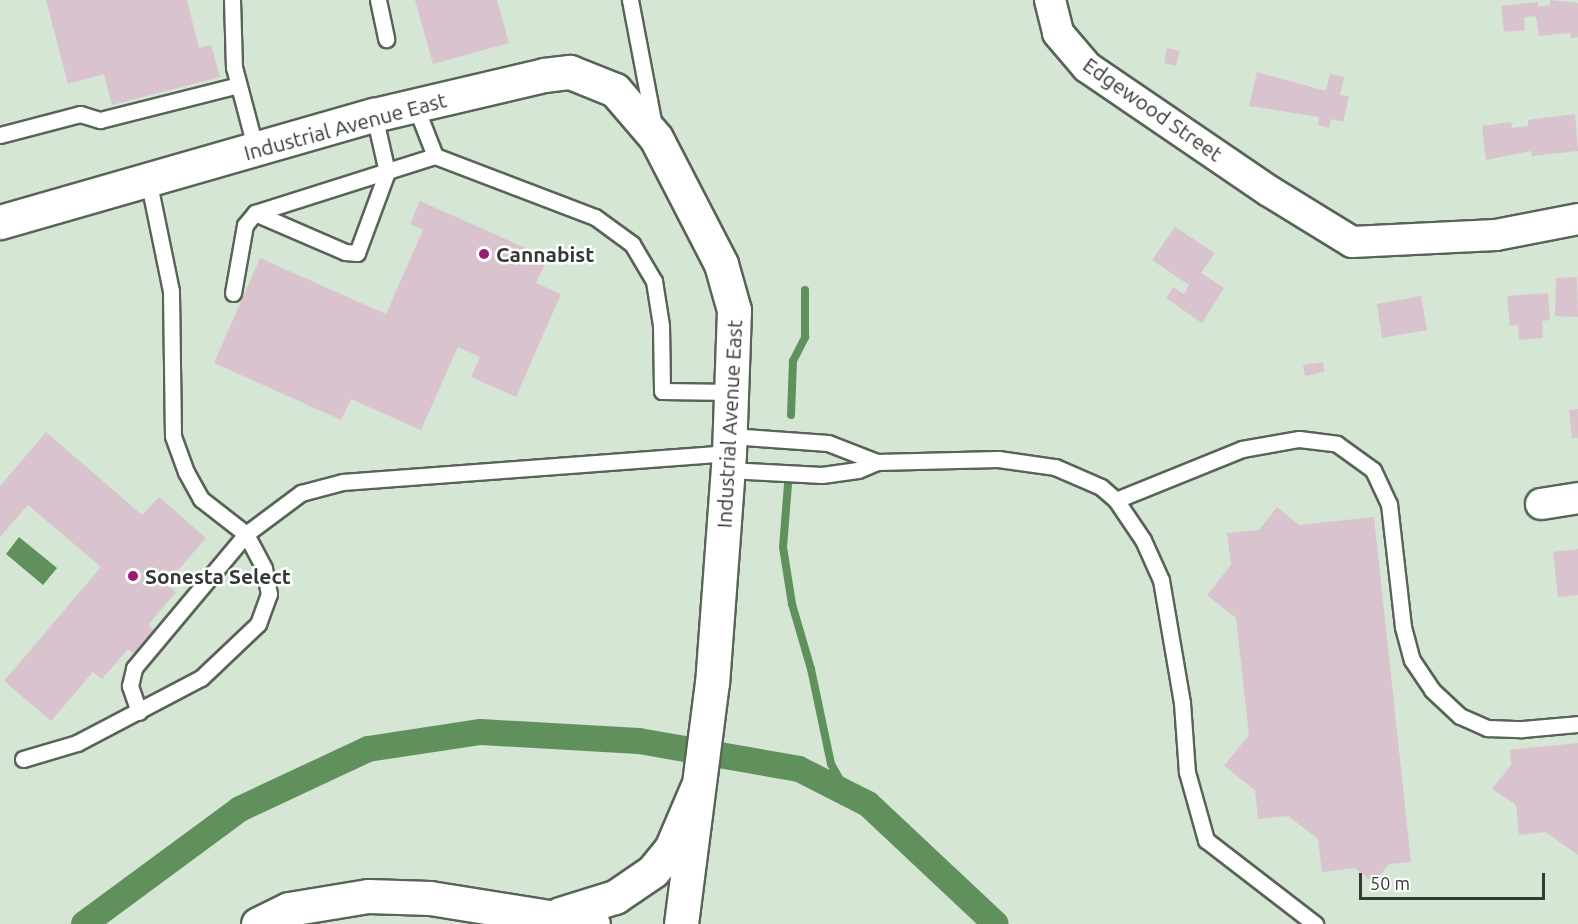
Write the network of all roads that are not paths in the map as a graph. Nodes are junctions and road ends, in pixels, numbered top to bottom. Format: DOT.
graph roads {
  1 [pos="232,0"];
  2 [pos="378,0"];
  3 [pos="630,0"];
  4 [pos="1050,0"];
  5 [pos="386,39"];
  6 [pos="238,85"];
  7 [pos="415,105"];
  8 [pos="374,115"];
  9 [pos="0,135"];
  10 [pos="656,138"];
  11 [pos="256,150"];
  12 [pos="435,156"];
  13 [pos="387,172"];
  14 [pos="148,179"];
  15 [pos="255,213"];
  16 [pos="1578,219"];
  17 [pos="0,222"];
  18 [pos="233,293"];
  19 [pos="732,392"];
  20 [pos="729,453"];
  21 [pos="877,462"];
  22 [pos="1578,498"];
  23 [pos="1116,500"];
  24 [pos="1541,504"];
  25 [pos="246,534"];
  26 [pos="139,712"];
  27 [pos="1578,724"];
  28 [pos="23,759"];
  29 [pos="697,788"];
  30 [pos="546,915"];
  31 [pos="258,924"];
  32 [pos="593,924"];
  33 [pos="681,924"];
  34 [pos="1315,924"];
  1 -- 6 [label="lane"];
  2 -- 5 [label="lane"];
  3 -- 10 [label="lane"];
  4 -- 16 [label="street, Edgewood Street"];
  6 -- 9 [label="lane"];
  6 -- 11 [label="lane"];
  7 -- 8 [label="main road, Industrial Avenue East"];
  7 -- 10 [label="main road, Industrial Avenue East"];
  7 -- 12 [label="lane"];
  8 -- 11 [label="main road, Industrial Avenue East"];
  8 -- 13 [label="lane"];
  10 -- 19 [label="main road, Industrial Avenue East"];
  11 -- 14 [label="main road, Industrial Avenue East"];
  12 -- 13 [label="lane"];
  12 -- 19 [label="lane"];
  13 -- 15 [label="lane"];
  13 -- 15 [label="lane"];
  14 -- 17 [label="main road, Industrial Avenue East"];
  14 -- 25 [label="lane"];
  15 -- 18 [label="lane"];
  19 -- 20 [label="main road, Industrial Avenue East"];
  20 -- 21 [label="lane"];
  20 -- 21 [label="lane"];
  20 -- 25 [label="lane"];
  20 -- 29 [label="main road, Industrial Avenue East"];
  21 -- 23 [label="lane"];
  22 -- 24 [label="street"];
  23 -- 27 [label="lane"];
  23 -- 34 [label="lane"];
  25 -- 26 [label="lane"];
  25 -- 26 [label="lane"];
  26 -- 28 [label="lane"];
  29 -- 30 [label="main road"];
  29 -- 33 [label="main road, Industrial Avenue East"];
  30 -- 31 [label="main road"];
  30 -- 32 [label="main road"];
}
